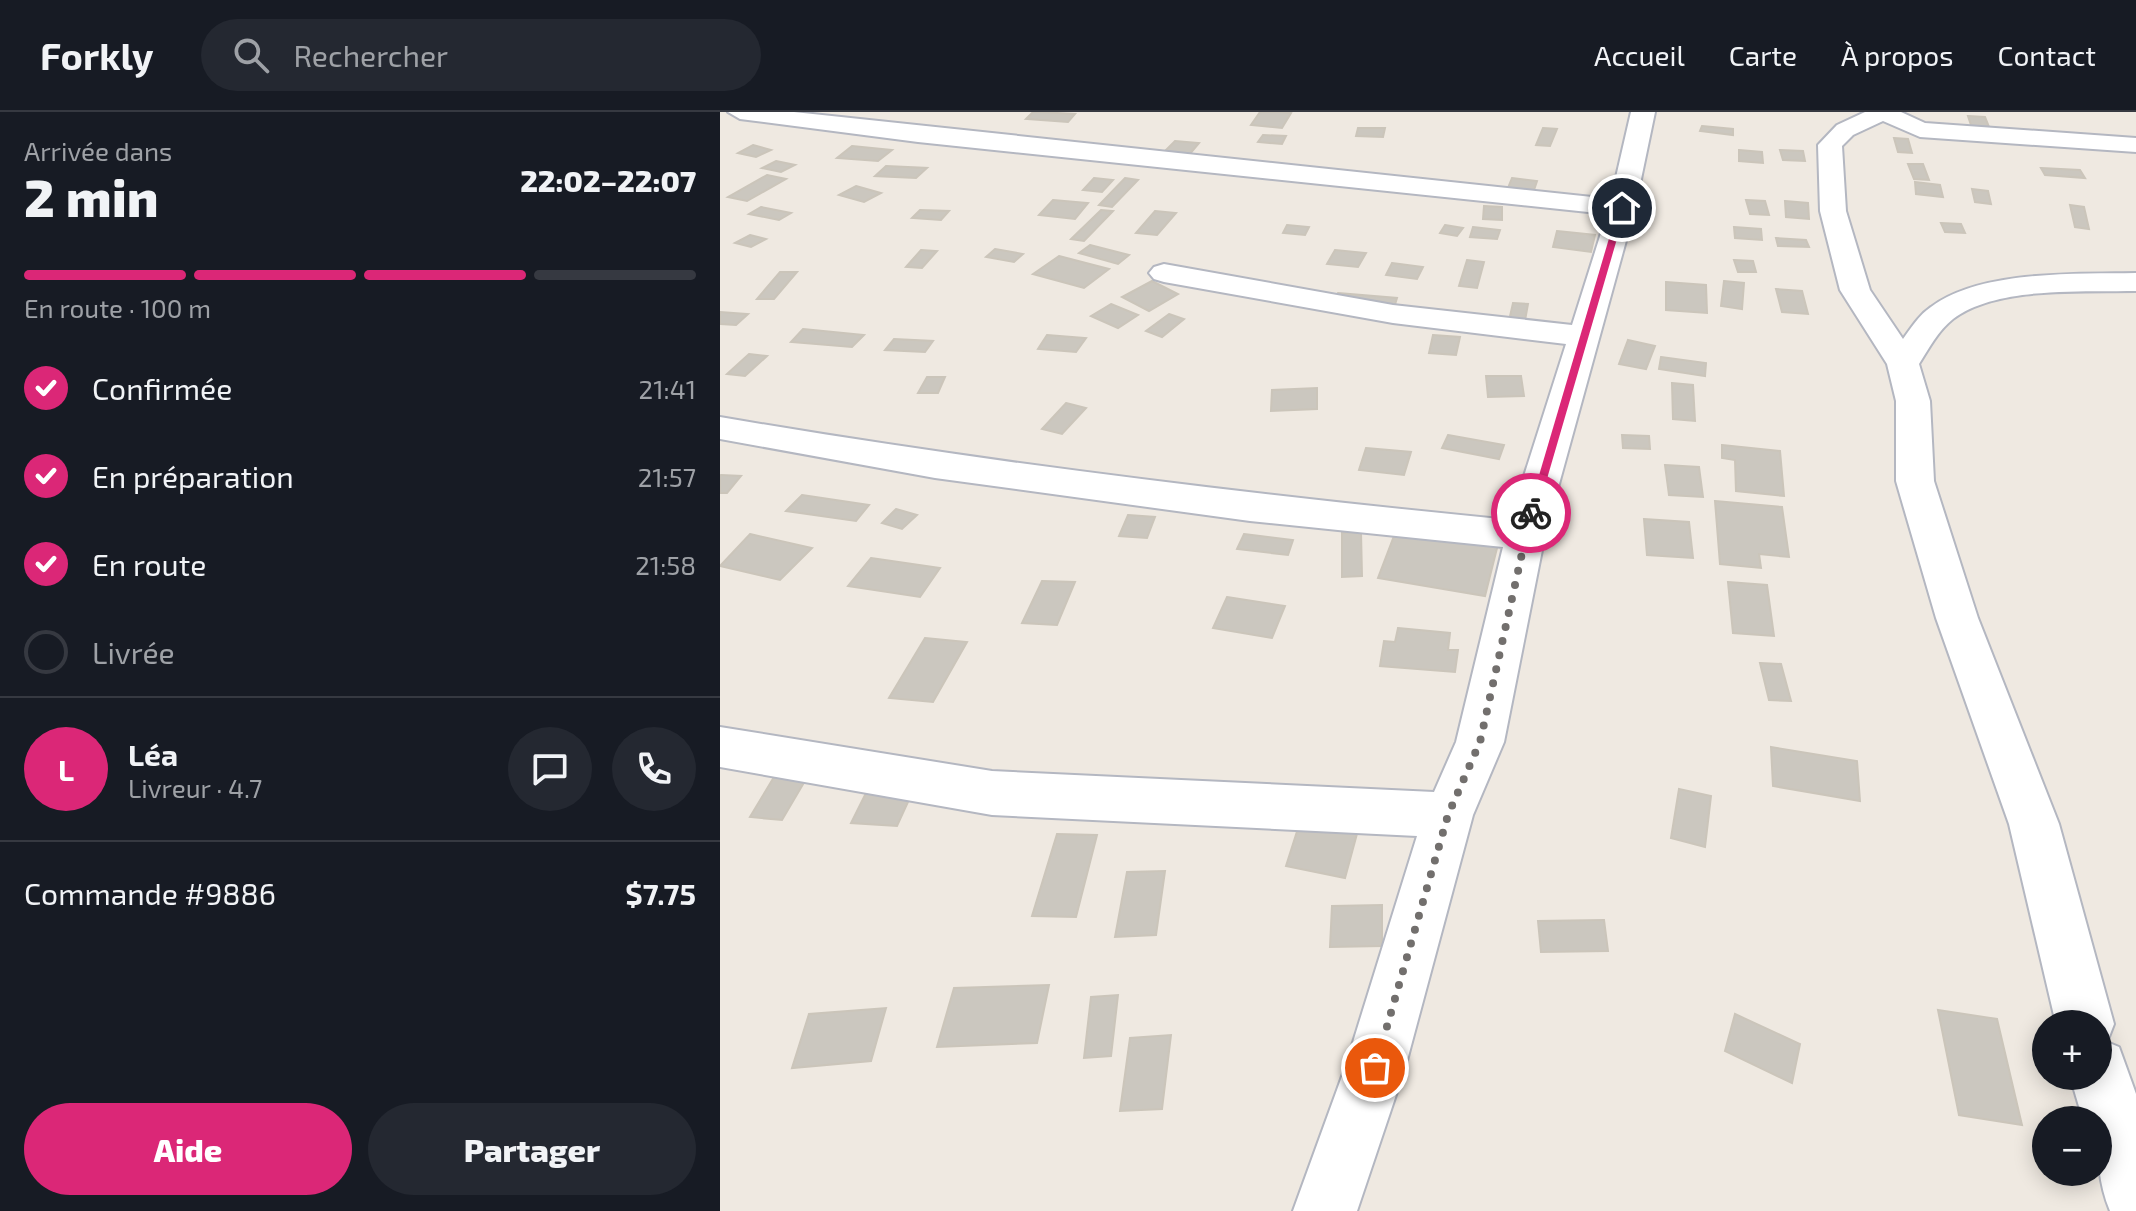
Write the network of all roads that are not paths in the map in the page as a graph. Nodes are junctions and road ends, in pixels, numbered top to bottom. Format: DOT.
graph roads {
  1 [pos="740,112"];
  2 [pos="1643,112"];
  3 [pos="1884,112"];
  4 [pos="2100,123"];
  5 [pos="2125,145"];
  6 [pos="1622,208"];
  7 [pos="1164,273"];
  8 [pos="2136,282"];
  9 [pos="1582,336"];
  10 [pos="1903,364"];
  11 [pos="720,428"];
  12 [pos="1525,535"];
  13 [pos="720,747"];
  14 [pos="1448,815"];
  15 [pos="2081,1010"];
  16 [pos="2104,1090"];
  17 [pos="2136,1197"];
  18 [pos="1325,1211"];
  1 -- 6 [label="street"];
  2 -- 6 [label="street"];
  3 -- 5 [label="street"];
  3 -- 10 [label="street"];
  4 -- 5 [label="street"];
  6 -- 9 [label="street"];
  7 -- 9 [label="street"];
  8 -- 10 [label="street"];
  9 -- 12 [label="street"];
  10 -- 15 [label="street"];
  11 -- 12 [label="street"];
  12 -- 14 [label="street"];
  13 -- 14 [label="street"];
  14 -- 18 [label="street"];
  16 -- 17 [label="street"];
}
